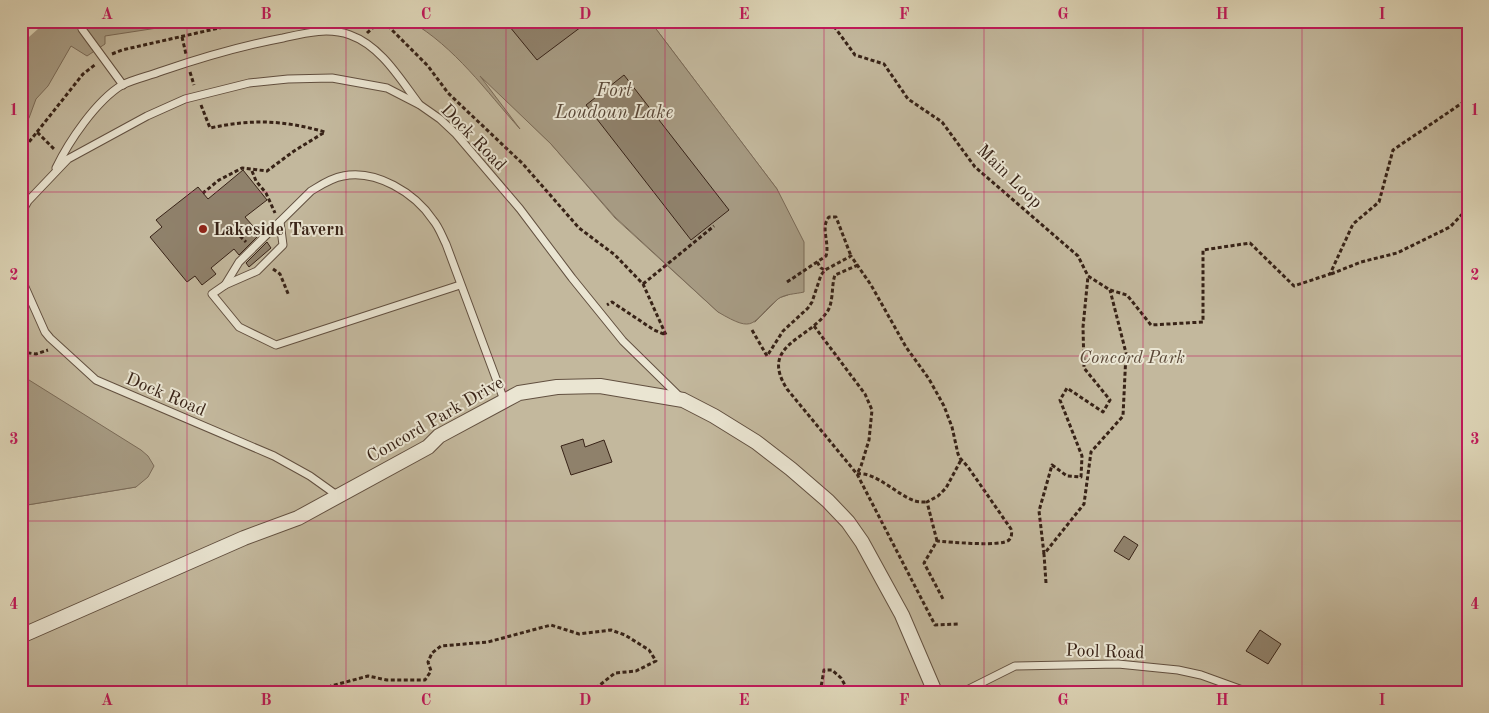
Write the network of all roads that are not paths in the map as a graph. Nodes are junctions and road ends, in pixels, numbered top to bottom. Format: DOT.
graph roads {
  1 [pos="82,29"];
  2 [pos="123,85"];
  3 [pos="420,105"];
  4 [pos="53,175"];
  5 [pos="280,222"];
  6 [pos="21,223"];
  7 [pos="21,278"];
  8 [pos="225,285"];
  9 [pos="460,285"];
  10 [pos="504,400"];
  11 [pos="683,400"];
  12 [pos="338,496"];
  13 [pos="21,636"];
  14 [pos="935,692"];
  15 [pos="963,692"];
  16 [pos="1248,692"];
  1 -- 2 [label="lane"];
  2 -- 3 [label="lane"];
  2 -- 4 [label="lane"];
  3 -- 4 [label="lane, Dock Road"];
  3 -- 11 [label="lane, Dock Road"];
  4 -- 6 [label="lane, Dock Road"];
  5 -- 8 [label="lane"];
  5 -- 8 [label="lane"];
  5 -- 9 [label="lane"];
  7 -- 12 [label="lane, Dock Road"];
  8 -- 9 [label="lane"];
  9 -- 10 [label="lane"];
  10 -- 11 [label="street, Concord Park Drive"];
  10 -- 12 [label="street, Concord Park Drive"];
  11 -- 14 [label="street, Concord Park Drive"];
  12 -- 13 [label="street, Concord Park Drive"];
  15 -- 16 [label="lane, Pool Road"];
}
